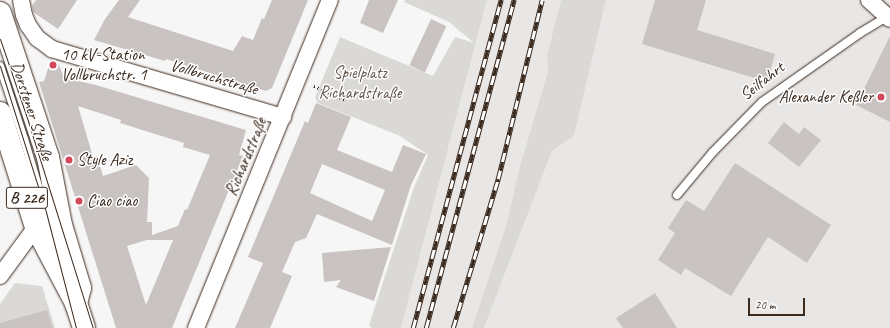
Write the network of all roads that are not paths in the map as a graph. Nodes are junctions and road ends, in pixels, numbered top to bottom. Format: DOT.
graph roads {
  1 [pos="21,0"];
  2 [pos="330,0"];
  3 [pos="869,0"];
  4 [pos="0,13"];
  5 [pos="888,18"];
  6 [pos="4,29"];
  7 [pos="0,66"];
  8 [pos="0,112"];
  9 [pos="283,117"];
  10 [pos="677,195"];
  11 [pos="36,228"];
  12 [pos="0,276"];
  13 [pos="63,279"];
  14 [pos="76,303"];
  15 [pos="84,328"];
  16 [pos="196,328"];
  1 -- 9 [label="street, Vollbruchstraße"];
  2 -- 9 [label="street, Richardstraße"];
  3 -- 5 [label="street, Seilfahrt"];
  4 -- 6 [label="main road, Dorstener Straße / B 226"];
  5 -- 10 [label="lane, Seilfahrt"];
  6 -- 14 [label="main road, Dorstener Straße / B 226"];
  7 -- 13 [label="lane"];
  8 -- 11 [label="main road, Dorstener Straße / B 226"];
  9 -- 16 [label="street, Richardstraße"];
  11 -- 12 [label="street"];
  11 -- 13 [label="main road, Dorstener Straße / B 226"];
  13 -- 14 [label="main road, Dorstener Straße / B 226"];
  14 -- 15 [label="main road, Dorstener Straße / B 226"];
}
